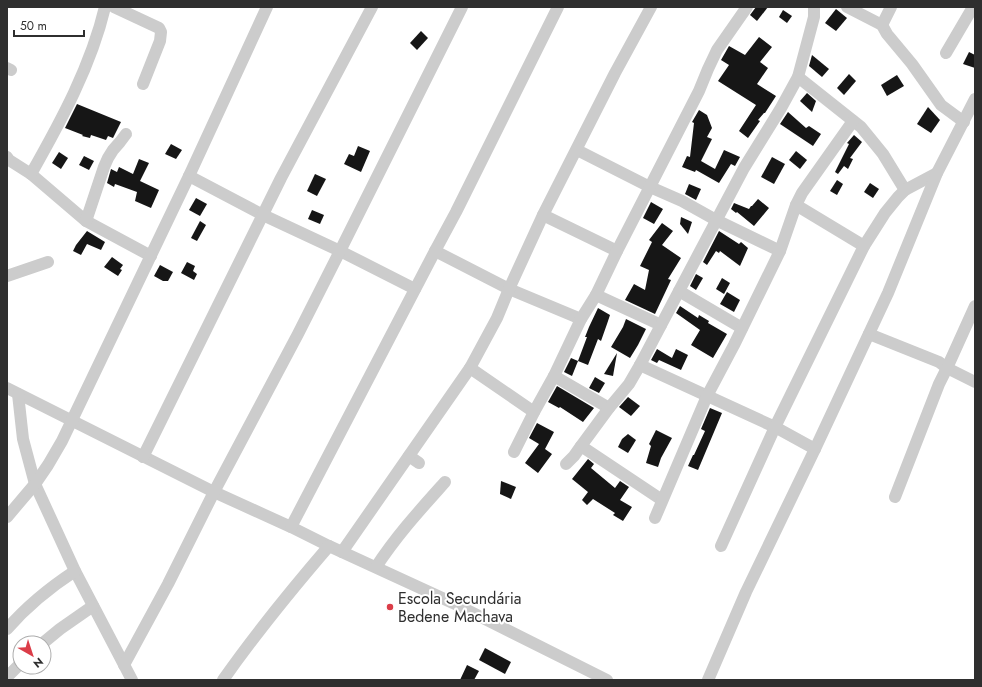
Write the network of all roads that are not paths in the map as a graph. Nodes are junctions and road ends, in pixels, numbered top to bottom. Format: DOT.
graph roads {
  1 [pos="105,7"];
  2 [pos="114,7"];
  3 [pos="267,7"];
  4 [pos="372,7"];
  5 [pos="558,7"];
  6 [pos="651,7"];
  7 [pos="747,7"];
  8 [pos="814,7"];
  9 [pos="847,7"];
  10 [pos="891,7"];
  11 [pos="972,7"];
  12 [pos="460,8"];
  13 [pos="882,25"];
  14 [pos="946,53"];
  15 [pos="798,77"];
  16 [pos="142,84"];
  17 [pos="975,99"];
  18 [pos="854,121"];
  19 [pos="964,122"];
  20 [pos="126,134"];
  21 [pos="577,150"];
  22 [pos="8,160"];
  23 [pos="937,173"];
  24 [pos="32,174"];
  25 [pos="189,176"];
  26 [pos="650,187"];
  27 [pos="905,190"];
  28 [pos="796,205"];
  29 [pos="263,215"];
  30 [pos="543,215"];
  31 [pos="716,220"];
  32 [pos="86,221"];
  33 [pos="864,246"];
  34 [pos="340,251"];
  35 [pos="435,251"];
  36 [pos="617,251"];
  37 [pos="780,251"];
  38 [pos="151,256"];
  39 [pos="48,262"];
  40 [pos="7,276"];
  41 [pos="415,289"];
  42 [pos="509,289"];
  43 [pos="680,291"];
  44 [pos="596,295"];
  45 [pos="975,306"];
  46 [pos="581,319"];
  47 [pos="661,325"];
  48 [pos="742,328"];
  49 [pos="869,334"];
  50 [pos="640,365"];
  51 [pos="470,368"];
  52 [pos="947,368"];
  53 [pos="554,376"];
  54 [pos="975,382"];
  55 [pos="7,388"];
  56 [pos="18,394"];
  57 [pos="707,396"];
  58 [pos="609,408"];
  59 [pos="534,412"];
  60 [pos="72,420"];
  61 [pos="774,427"];
  62 [pos="581,446"];
  63 [pos="815,449"];
  64 [pos="514,452"];
  65 [pos="409,456"];
  66 [pos="144,457"];
  67 [pos="419,464"];
  68 [pos="566,464"];
  69 [pos="446,482"];
  70 [pos="35,484"];
  71 [pos="214,492"];
  72 [pos="895,497"];
  73 [pos="662,500"];
  74 [pos="7,517"];
  75 [pos="654,518"];
  76 [pos="291,527"];
  77 [pos="329,546"];
  78 [pos="721,546"];
  79 [pos="342,552"];
  80 [pos="376,567"];
  81 [pos="74,571"];
  82 [pos="93,606"];
  83 [pos="7,629"];
  84 [pos="52,636"];
  85 [pos="124,665"];
  86 [pos="132,680"];
  87 [pos="223,680"];
  88 [pos="607,680"];
  89 [pos="708,680"];
  1 -- 24 [label="street"];
  2 -- 16 [label="street"];
  3 -- 25 [label="street"];
  4 -- 29 [label="street"];
  5 -- 35 [label="street"];
  6 -- 21 [label="street"];
  7 -- 26 [label="street"];
  8 -- 15 [label="street"];
  9 -- 13 [label="street"];
  10 -- 13 [label="street"];
  11 -- 14 [label="street"];
  12 -- 34 [label="street"];
  13 -- 19 [label="street"];
  15 -- 18 [label="street"];
  15 -- 31 [label="street"];
  17 -- 19 [label="street"];
  18 -- 27 [label="street"];
  18 -- 28 [label="street"];
  19 -- 23 [label="street"];
  20 -- 32 [label="street"];
  21 -- 26 [label="street"];
  21 -- 30 [label="street"];
  22 -- 24 [label="street"];
  23 -- 27 [label="street"];
  23 -- 49 [label="street"];
  24 -- 32 [label="street"];
  25 -- 29 [label="street"];
  25 -- 38 [label="street"];
  26 -- 31 [label="street"];
  26 -- 36 [label="street"];
  27 -- 33 [label="street"];
  28 -- 33 [label="street"];
  28 -- 37 [label="street"];
  29 -- 34 [label="street"];
  29 -- 66 [label="street"];
  30 -- 36 [label="street"];
  30 -- 42 [label="street"];
  31 -- 37 [label="street"];
  31 -- 43 [label="street"];
  32 -- 38 [label="street"];
  33 -- 61 [label="street"];
  34 -- 41 [label="street"];
  34 -- 71 [label="street"];
  35 -- 41 [label="street"];
  35 -- 42 [label="street"];
  36 -- 44 [label="street"];
  37 -- 48 [label="street"];
  38 -- 60 [label="street"];
  39 -- 40 [label="street"];
  41 -- 76 [label="street"];
  42 -- 46 [label="street"];
  42 -- 51 [label="street"];
  43 -- 47 [label="street"];
  43 -- 48 [label="street"];
  44 -- 46 [label="street"];
  44 -- 47 [label="street"];
  45 -- 52 [label="street"];
  46 -- 53 [label="street"];
  47 -- 50 [label="street"];
  48 -- 57 [label="street"];
  49 -- 52 [label="street"];
  49 -- 63 [label="street"];
  50 -- 57 [label="street"];
  50 -- 58 [label="street"];
  51 -- 59 [label="street"];
  51 -- 65 [label="street"];
  52 -- 54 [label="street"];
  52 -- 72 [label="street"];
  53 -- 58 [label="street"];
  53 -- 59 [label="street"];
  55 -- 56 [label="street"];
  56 -- 60 [label="street"];
  56 -- 70 [label="street"];
  57 -- 61 [label="street"];
  57 -- 73 [label="street"];
  58 -- 62 [label="street"];
  59 -- 64 [label="street"];
  60 -- 66 [label="street"];
  60 -- 70 [label="street"];
  61 -- 63 [label="street"];
  61 -- 78 [label="street"];
  62 -- 68 [label="street"];
  62 -- 73 [label="street"];
  63 -- 89 [label="street"];
  65 -- 67 [label="street"];
  65 -- 79 [label="street"];
  66 -- 71 [label="street"];
  69 -- 80 [label="street"];
  70 -- 74 [label="street"];
  70 -- 81 [label="street"];
  71 -- 76 [label="street"];
  71 -- 85 [label="street"];
  73 -- 75 [label="street"];
  76 -- 77 [label="street"];
  77 -- 79 [label="street"];
  77 -- 87 [label="street"];
  79 -- 80 [label="street"];
  80 -- 88 [label="street"];
  81 -- 82 [label="street"];
  81 -- 83 [label="street"];
  82 -- 84 [label="street"];
  82 -- 85 [label="street"];
  85 -- 86 [label="street"];
}
